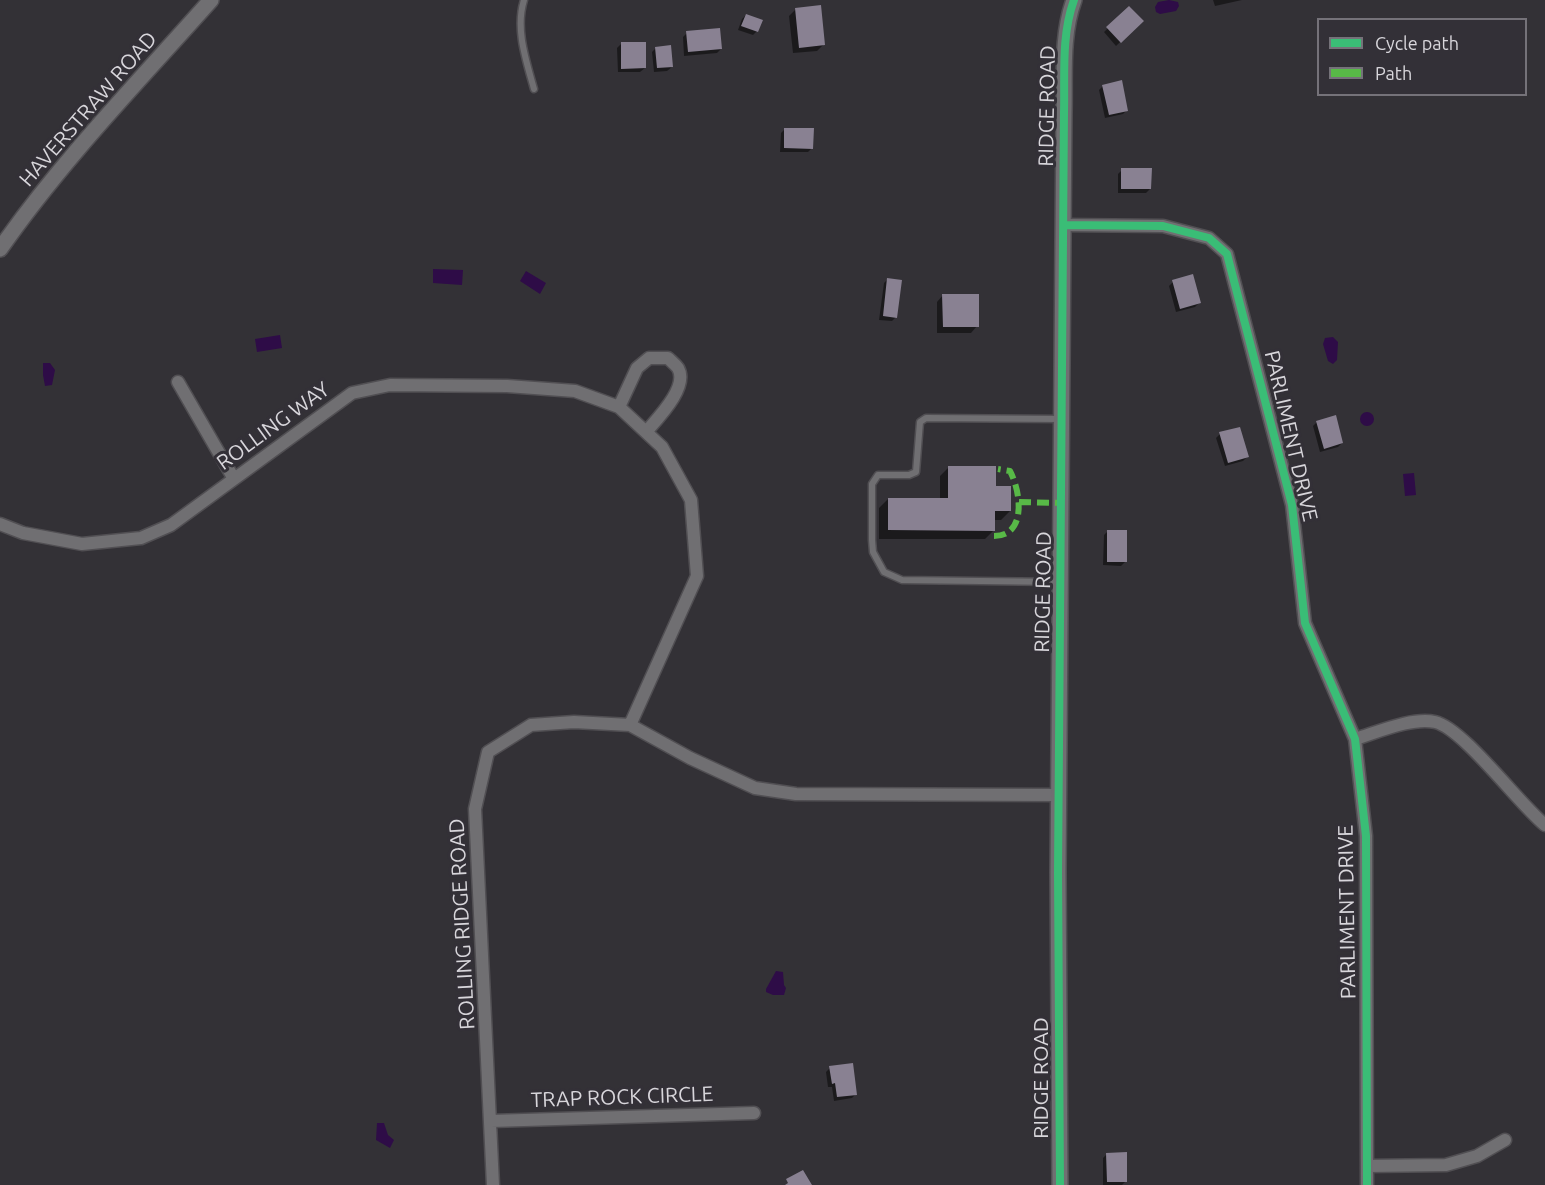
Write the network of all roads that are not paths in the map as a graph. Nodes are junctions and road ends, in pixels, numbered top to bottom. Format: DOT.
graph roads {
  1 [pos="211,0"];
  2 [pos="524,0"];
  3 [pos="1074,0"];
  4 [pos="534,89"];
  5 [pos="1064,225"];
  6 [pos="0,249"];
  7 [pos="178,382"];
  8 [pos="619,407"];
  9 [pos="1062,419"];
  10 [pos="646,432"];
  11 [pos="234,479"];
  12 [pos="0,524"];
  13 [pos="1061,582"];
  14 [pos="630,725"];
  15 [pos="1355,739"];
  16 [pos="1059,795"];
  17 [pos="1545,825"];
  18 [pos="754,1113"];
  19 [pos="491,1121"];
  20 [pos="1505,1140"];
  21 [pos="1367,1166"];
  22 [pos="493,1185"];
  23 [pos="1060,1185"];
  24 [pos="1367,1185"];
  1 -- 6 [label="street, HAVERSTRAW ROAD"];
  2 -- 4 [label="lane"];
  3 -- 5 [label="street, RIDGE ROAD"];
  5 -- 9 [label="street, RIDGE ROAD"];
  5 -- 15 [label="street, PARLIMENT DRIVE"];
  7 -- 11 [label="street"];
  8 -- 10 [label="street, ROLLING WAY"];
  8 -- 10 [label="street"];
  8 -- 11 [label="street, ROLLING WAY"];
  9 -- 13 [label="street, RIDGE ROAD"];
  9 -- 13 [label="lane"];
  10 -- 14 [label="street, ROLLING WAY"];
  11 -- 12 [label="street, ROLLING WAY"];
  13 -- 16 [label="street, RIDGE ROAD"];
  14 -- 16 [label="street, ROLLING RIDGE ROAD"];
  14 -- 19 [label="street, ROLLING RIDGE ROAD"];
  15 -- 17 [label="street"];
  15 -- 21 [label="street, PARLIMENT DRIVE"];
  16 -- 23 [label="street, RIDGE ROAD"];
  18 -- 19 [label="street, TRAP ROCK CIRCLE"];
  19 -- 22 [label="street, ROLLING RIDGE ROAD"];
  20 -- 21 [label="street"];
  21 -- 24 [label="street, PARLIMENT DRIVE"];
}
